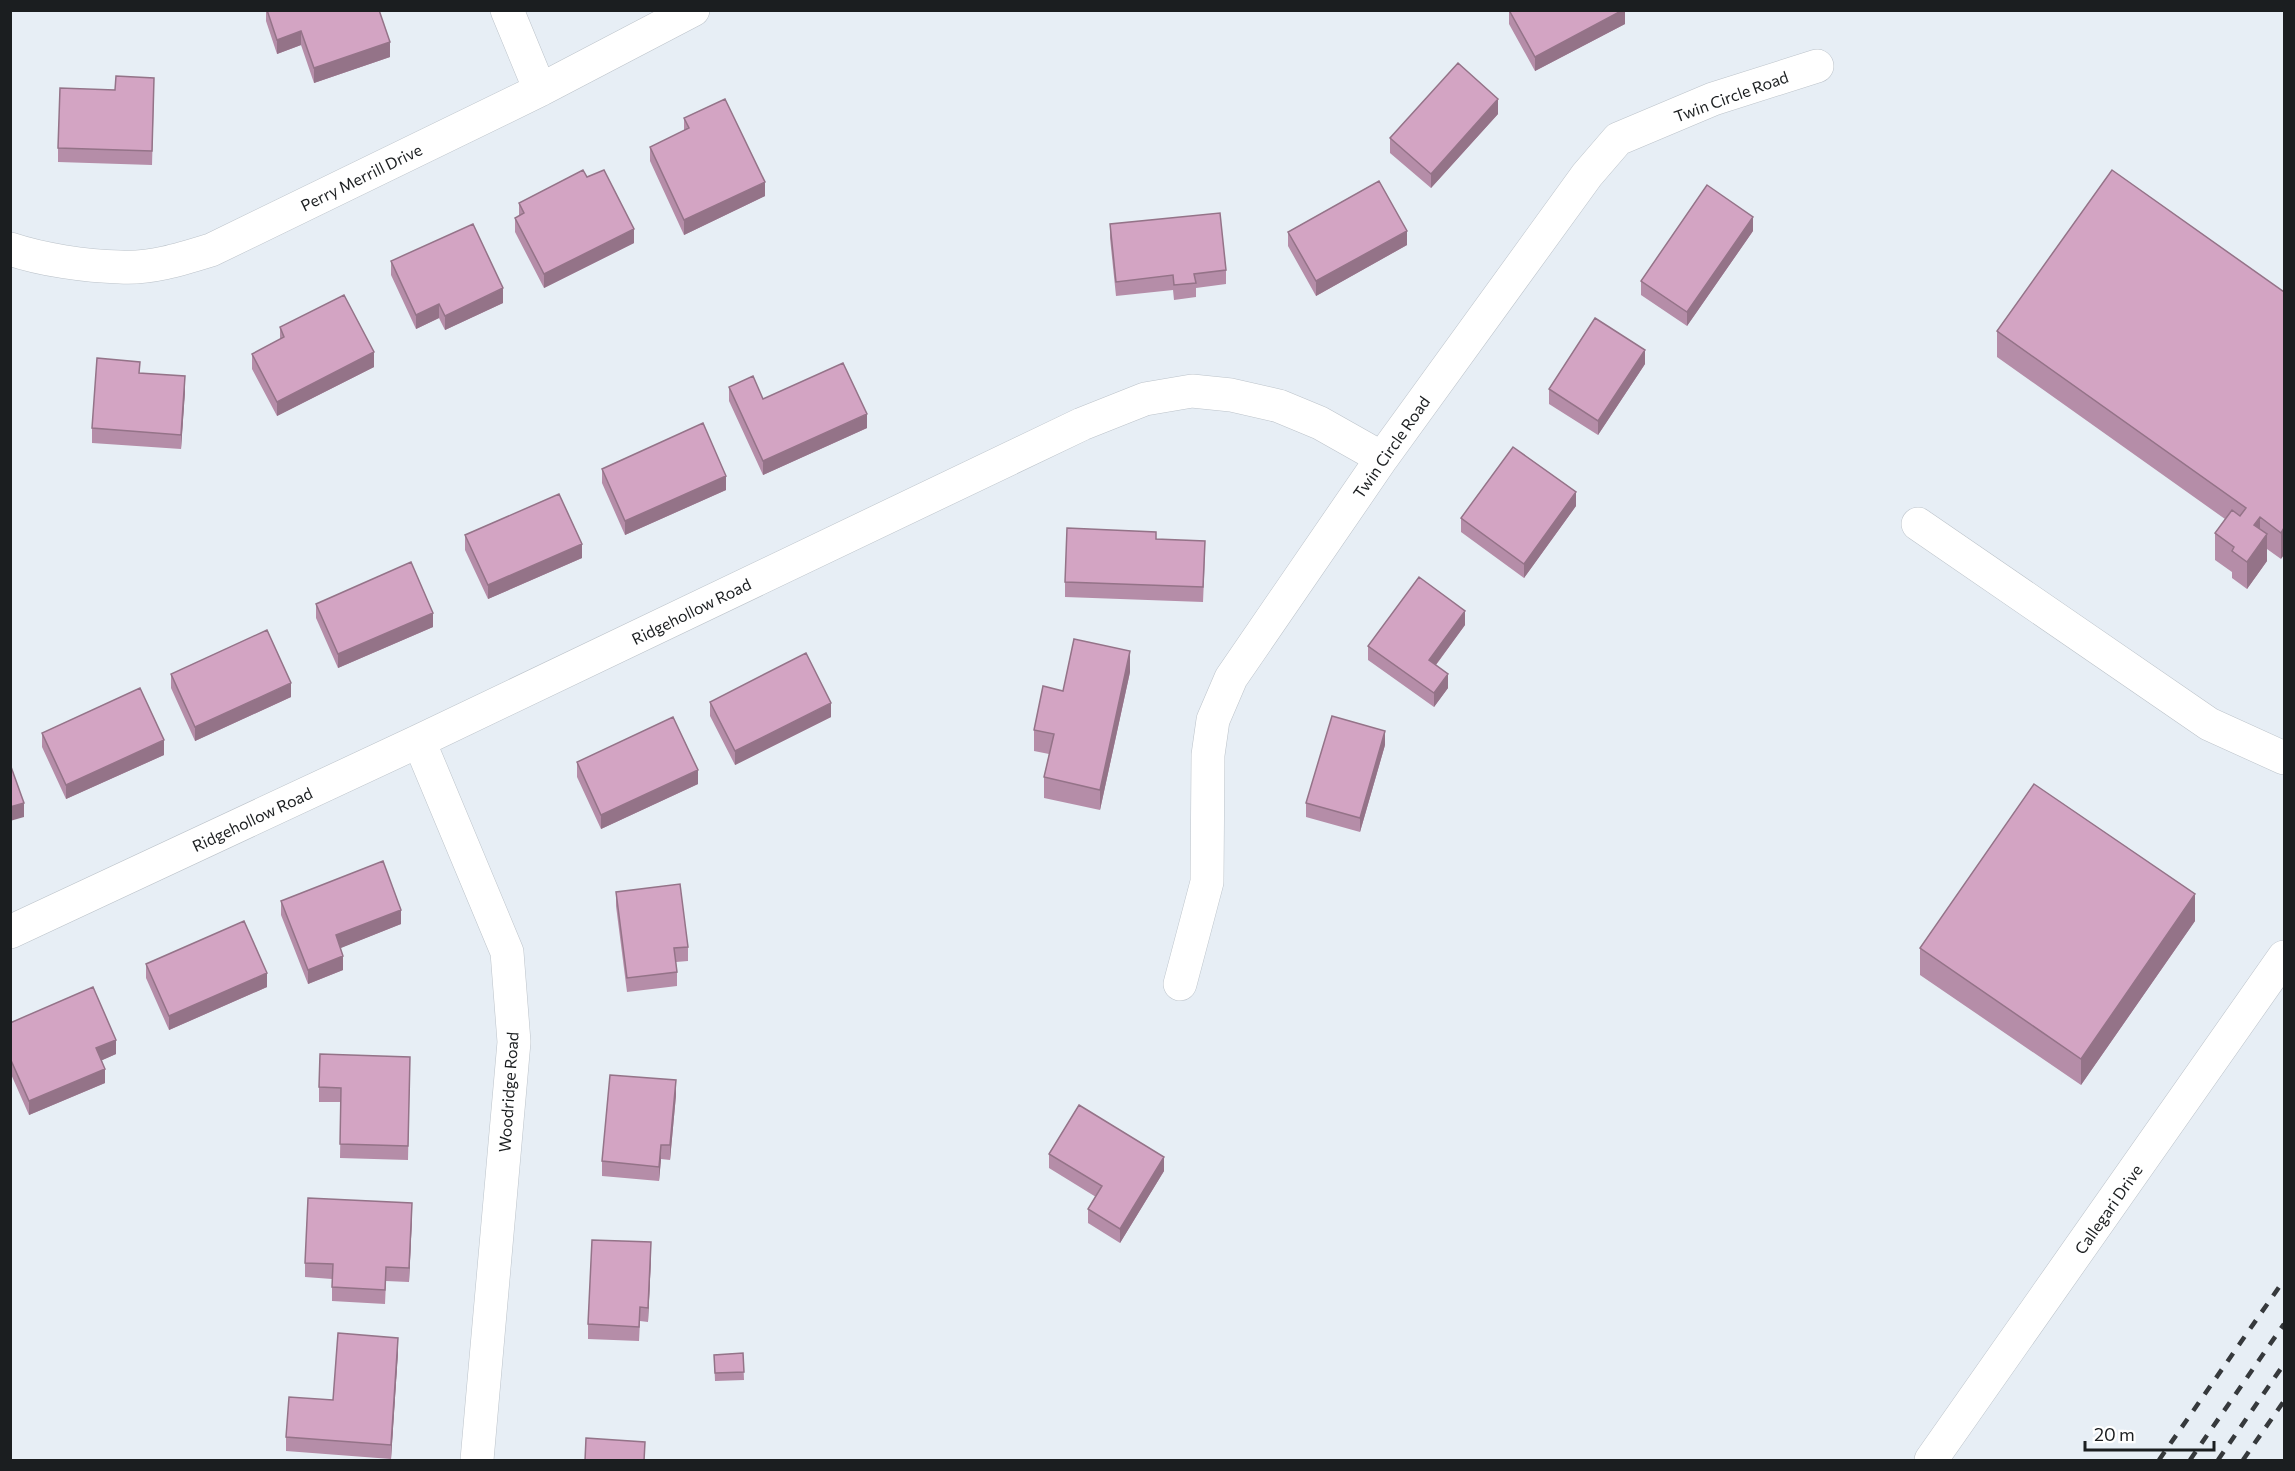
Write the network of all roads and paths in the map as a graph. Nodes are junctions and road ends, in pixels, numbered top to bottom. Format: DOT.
graph roads {
  1 [pos="507,10"];
  2 [pos="693,10"];
  3 [pos="1817,66"];
  4 [pos="540,90"];
  5 [pos="10,249"];
  6 [pos="1382,458"];
  7 [pos="1918,524"];
  8 [pos="419,741"];
  9 [pos="2284,758"];
  10 [pos="10,932"];
  11 [pos="2284,957"];
  12 [pos="1180,984"];
  13 [pos="477,1461"];
  14 [pos="1931,1461"];
  1 -- 4 [label="street"];
  2 -- 4 [label="street, Perry Merrill Drive"];
  3 -- 6 [label="street, Twin Circle Road"];
  4 -- 5 [label="street, Perry Merrill Drive"];
  6 -- 8 [label="street, Ridgehollow Road"];
  6 -- 12 [label="street, Twin Circle Road"];
  7 -- 9 [label="street"];
  8 -- 10 [label="street, Ridgehollow Road"];
  8 -- 13 [label="street, Woodridge Road"];
  11 -- 14 [label="street, Callegari Drive"];
}
